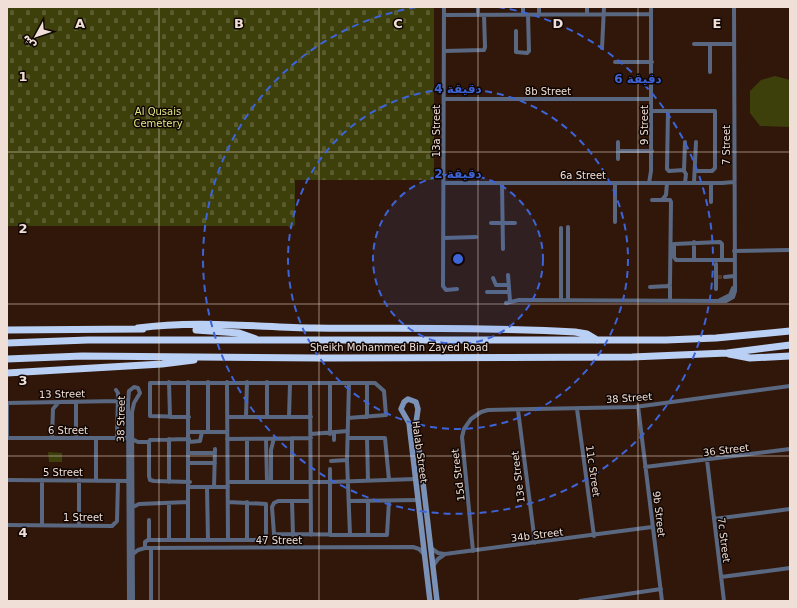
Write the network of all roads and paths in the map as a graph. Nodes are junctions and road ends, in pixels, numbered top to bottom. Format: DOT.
graph roads {
  1 [pos="444,7"];
  2 [pos="478,7"];
  3 [pos="523,7"];
  4 [pos="539,7"];
  5 [pos="588,7"];
  6 [pos="604,7"];
  7 [pos="652,7"];
  8 [pos="734,7"];
  9 [pos="539,14"];
  10 [pos="587,14"];
  11 [pos="604,14"];
  12 [pos="652,14"];
  13 [pos="478,15"];
  14 [pos="484,15"];
  15 [pos="522,15"];
  16 [pos="528,15"];
  17 [pos="444,16"];
  18 [pos="516,31"];
  19 [pos="694,44"];
  20 [pos="710,44"];
  21 [pos="734,44"];
  22 [pos="602,48"];
  23 [pos="444,51"];
  24 [pos="615,62"];
  25 [pos="652,62"];
  26 [pos="710,72"];
  27 [pos="444,99"];
  28 [pos="651,99"];
  29 [pos="652,111"];
  30 [pos="668,111"];
  31 [pos="618,142"];
  32 [pos="685,142"];
  33 [pos="696,142"];
  34 [pos="618,151"];
  35 [pos="652,151"];
  36 [pos="618,159"];
  37 [pos="684,171"];
  38 [pos="696,171"];
  39 [pos="444,183"];
  40 [pos="615,183"];
  41 [pos="652,183"];
  42 [pos="667,183"];
  43 [pos="685,183"];
  44 [pos="694,183"];
  45 [pos="711,183"];
  46 [pos="734,183"];
  47 [pos="502,184"];
  48 [pos="652,200"];
  49 [pos="662,200"];
  50 [pos="711,202"];
  51 [pos="615,222"];
  52 [pos="502,223"];
  53 [pos="515,223"];
  54 [pos="491,224"];
  55 [pos="568,227"];
  56 [pos="561,228"];
  57 [pos="476,237"];
  58 [pos="444,238"];
  59 [pos="694,242"];
  60 [pos="503,249"];
  61 [pos="790,250"];
  62 [pos="734,251"];
  63 [pos="694,260"];
  64 [pos="722,260"];
  65 [pos="734,260"];
  66 [pos="716,264"];
  67 [pos="508,275"];
  68 [pos="734,276"];
  69 [pos="725,277"];
  70 [pos="493,278"];
  71 [pos="497,285"];
  72 [pos="508,285"];
  73 [pos="670,286"];
  74 [pos="650,287"];
  75 [pos="457,289"];
  76 [pos="716,289"];
  77 [pos="487,292"];
  78 [pos="497,292"];
  79 [pos="508,292"];
  80 [pos="561,299"];
  81 [pos="568,300"];
  82 [pos="670,300"];
  83 [pos="138,328"];
  84 [pos="7,330"];
  85 [pos="790,331"];
  86 [pos="258,340"];
  87 [pos="597,340"];
  88 [pos="7,343"];
  89 [pos="790,345"];
  90 [pos="728,353"];
  91 [pos="790,356"];
  92 [pos="208,357"];
  93 [pos="7,359"];
  94 [pos="7,373"];
  95 [pos="169,382"];
  96 [pos="188,382"];
  97 [pos="208,382"];
  98 [pos="227,382"];
  99 [pos="247,382"];
  100 [pos="267,382"];
  101 [pos="290,382"];
  102 [pos="310,383"];
  103 [pos="330,383"];
  104 [pos="349,383"];
  105 [pos="367,383"];
  106 [pos="790,386"];
  107 [pos="116,390"];
  108 [pos="129,394"];
  109 [pos="138,397"];
  110 [pos="118,401"];
  111 [pos="76,402"];
  112 [pos="7,403"];
  113 [pos="47,403"];
  114 [pos="58,403"];
  115 [pos="636,406"];
  116 [pos="577,408"];
  117 [pos="518,410"];
  118 [pos="52,412"];
  119 [pos="170,417"];
  120 [pos="189,417"];
  121 [pos="227,417"];
  122 [pos="246,417"];
  123 [pos="267,417"];
  124 [pos="289,417"];
  125 [pos="311,417"];
  126 [pos="367,417"];
  127 [pos="348,418"];
  128 [pos="471,419"];
  129 [pos="348,431"];
  130 [pos="189,432"];
  131 [pos="202,432"];
  132 [pos="208,432"];
  133 [pos="227,432"];
  134 [pos="332,433"];
  135 [pos="311,436"];
  136 [pos="7,437"];
  137 [pos="117,437"];
  138 [pos="52,438"];
  139 [pos="76,438"];
  140 [pos="96,438"];
  141 [pos="130,438"];
  142 [pos="169,438"];
  143 [pos="274,438"];
  144 [pos="292,438"];
  145 [pos="348,438"];
  146 [pos="367,438"];
  147 [pos="227,439"];
  148 [pos="247,439"];
  149 [pos="266,439"];
  150 [pos="189,440"];
  151 [pos="334,440"];
  152 [pos="138,442"];
  153 [pos="149,442"];
  154 [pos="132,446"];
  155 [pos="790,449"];
  156 [pos="189,452"];
  157 [pos="331,460"];
  158 [pos="347,460"];
  159 [pos="706,460"];
  160 [pos="189,463"];
  161 [pos="215,463"];
  162 [pos="330,469"];
  163 [pos="645,469"];
  164 [pos="415,479"];
  165 [pos="7,480"];
  166 [pos="42,480"];
  167 [pos="79,480"];
  168 [pos="96,480"];
  169 [pos="129,480"];
  170 [pos="368,480"];
  171 [pos="389,480"];
  172 [pos="118,481"];
  173 [pos="311,481"];
  174 [pos="348,481"];
  175 [pos="169,482"];
  176 [pos="228,482"];
  177 [pos="247,482"];
  178 [pos="269,482"];
  179 [pos="292,482"];
  180 [pos="330,482"];
  181 [pos="190,485"];
  182 [pos="208,487"];
  183 [pos="214,487"];
  184 [pos="228,487"];
  185 [pos="418,500"];
  186 [pos="133,501"];
  187 [pos="292,501"];
  188 [pos="310,501"];
  189 [pos="349,501"];
  190 [pos="368,501"];
  191 [pos="389,501"];
  192 [pos="188,502"];
  193 [pos="228,502"];
  194 [pos="247,502"];
  195 [pos="169,503"];
  196 [pos="139,504"];
  197 [pos="133,507"];
  198 [pos="790,509"];
  199 [pos="714,519"];
  200 [pos="149,520"];
  201 [pos="7,525"];
  202 [pos="42,525"];
  203 [pos="79,525"];
  204 [pos="653,528"];
  205 [pos="293,535"];
  206 [pos="311,535"];
  207 [pos="330,535"];
  208 [pos="350,535"];
  209 [pos="368,535"];
  210 [pos="594,536"];
  211 [pos="422,539"];
  212 [pos="149,540"];
  213 [pos="169,540"];
  214 [pos="188,540"];
  215 [pos="208,540"];
  216 [pos="228,540"];
  217 [pos="247,540"];
  218 [pos="133,542"];
  219 [pos="535,543"];
  220 [pos="413,547"];
  221 [pos="145,548"];
  222 [pos="152,548"];
  223 [pos="431,548"];
  224 [pos="475,551"];
  225 [pos="133,554"];
  226 [pos="424,554"];
  227 [pos="445,554"];
  228 [pos="433,566"];
  229 [pos="790,568"];
  230 [pos="721,577"];
  231 [pos="661,591"];
  232 [pos="601,600"];
  233 [pos="129,601"];
  234 [pos="133,601"];
  235 [pos="151,601"];
  236 [pos="430,601"];
  237 [pos="437,601"];
  238 [pos="580,601"];
  239 [pos="662,601"];
  240 [pos="724,601"];
  1 -- 17 [label="street, 13a Street"];
  2 -- 13 [label="street"];
  3 -- 15 [label="street"];
  4 -- 9 [label="street"];
  5 -- 10 [label="street"];
  6 -- 11 [label="street"];
  7 -- 12 [label="street, 9 Street"];
  8 -- 21 [label="street, 7 Street"];
  9 -- 10 [label="street"];
  9 -- 16 [label="street"];
  10 -- 11 [label="street"];
  11 -- 12 [label="street"];
  11 -- 22 [label="street"];
  12 -- 25 [label="street, 9 Street"];
  13 -- 14 [label="street"];
  13 -- 17 [label="street"];
  14 -- 15 [label="street"];
  14 -- 23 [label="street"];
  15 -- 16 [label="street"];
  16 -- 18 [label="street"];
  17 -- 23 [label="street, 13a Street"];
  19 -- 20 [label="street"];
  20 -- 21 [label="street"];
  20 -- 26 [label="street"];
  21 -- 46 [label="street, 7 Street"];
  23 -- 27 [label="street, 13a Street"];
  24 -- 25 [label="street"];
  25 -- 28 [label="street, 9 Street"];
  27 -- 28 [label="street, 8b Street"];
  27 -- 39 [label="street, 13a Street"];
  28 -- 29 [label="street, 9 Street"];
  29 -- 30 [label="street"];
  29 -- 35 [label="street, 9 Street"];
  30 -- 37 [label="street"];
  30 -- 38 [label="street"];
  31 -- 34 [label="street"];
  32 -- 37 [label="street"];
  33 -- 38 [label="street"];
  34 -- 35 [label="street"];
  34 -- 36 [label="street"];
  35 -- 41 [label="street, 9 Street"];
  37 -- 43 [label="street"];
  38 -- 44 [label="street"];
  39 -- 47 [label="street, 6a Street"];
  39 -- 58 [label="street, 13a Street"];
  40 -- 41 [label="street, 6a Street"];
  40 -- 47 [label="street, 6a Street"];
  40 -- 51 [label="street"];
  41 -- 42 [label="street, 6a Street"];
  42 -- 43 [label="street, 6a Street"];
  42 -- 49 [label="street"];
  43 -- 44 [label="street, 6a Street"];
  44 -- 45 [label="street, 6a Street"];
  45 -- 46 [label="street, 6a Street"];
  45 -- 50 [label="street"];
  46 -- 62 [label="street, 7 Street"];
  47 -- 52 [label="street"];
  48 -- 49 [label="street"];
  49 -- 73 [label="street"];
  52 -- 53 [label="street"];
  52 -- 54 [label="street"];
  52 -- 60 [label="street"];
  55 -- 81 [label="street"];
  56 -- 80 [label="street"];
  57 -- 58 [label="street"];
  58 -- 75 [label="street, 13a Street"];
  59 -- 63 [label="street"];
  59 -- 63 [label="street"];
  59 -- 64 [label="street"];
  61 -- 62 [label="street"];
  62 -- 65 [label="street, 7 Street"];
  63 -- 64 [label="street"];
  64 -- 65 [label="street"];
  65 -- 68 [label="street, 7 Street"];
  66 -- 76 [label="street"];
  67 -- 72 [label="street"];
  68 -- 69 [label="street"];
  68 -- 82 [label="street, 7 Street"];
  70 -- 71 [label="street"];
  71 -- 72 [label="street"];
  71 -- 78 [label="street"];
  72 -- 79 [label="street"];
  73 -- 74 [label="street"];
  73 -- 82 [label="street"];
  77 -- 78 [label="street"];
  78 -- 79 [label="street"];
  79 -- 80 [label="street"];
  80 -- 81 [label="street"];
  81 -- 82 [label="street"];
  83 -- 84 [label="highway"];
  83 -- 86 [label="highway"];
  83 -- 87 [label="highway"];
  85 -- 87 [label="highway, Sheikh Mohammed Bin Zayed Road"];
  86 -- 87 [label="highway, Sheikh Mohammed Bin Zayed Road"];
  86 -- 88 [label="highway, Sheikh Mohammed Bin Zayed Road"];
  89 -- 90 [label="highway, Sheikh Mohammed Bin Zayed Road"];
  90 -- 91 [label="highway"];
  90 -- 92 [label="highway, Sheikh Mohammed Bin Zayed Road"];
  92 -- 93 [label="highway, Sheikh Mohammed Bin Zayed Road"];
  92 -- 94 [label="highway"];
  95 -- 96 [label="street"];
  95 -- 119 [label="street"];
  95 -- 119 [label="street"];
  96 -- 97 [label="street"];
  96 -- 120 [label="street"];
  97 -- 98 [label="street"];
  97 -- 132 [label="street"];
  98 -- 99 [label="street"];
  98 -- 121 [label="street"];
  99 -- 100 [label="street"];
  99 -- 122 [label="street"];
  100 -- 101 [label="street"];
  100 -- 123 [label="street"];
  101 -- 102 [label="street"];
  101 -- 124 [label="street"];
  102 -- 103 [label="street"];
  102 -- 125 [label="street"];
  103 -- 104 [label="street"];
  103 -- 134 [label="street"];
  104 -- 105 [label="street"];
  104 -- 127 [label="street"];
  105 -- 126 [label="street"];
  105 -- 126 [label="street"];
  106 -- 115 [label="street, 38 Street"];
  107 -- 110 [label="street"];
  108 -- 109 [label="street"];
  108 -- 109 [label="street, 38 Street"];
  108 -- 141 [label="street, 38 Street"];
  109 -- 141 [label="street, 38 Street"];
  110 -- 111 [label="street, 13 Street"];
  110 -- 137 [label="street"];
  111 -- 114 [label="street, 13 Street"];
  111 -- 139 [label="street"];
  112 -- 113 [label="street, 13 Street"];
  112 -- 136 [label="street"];
  113 -- 114 [label="street, 13 Street"];
  113 -- 118 [label="street"];
  114 -- 118 [label="street"];
  115 -- 116 [label="street, 38 Street"];
  115 -- 163 [label="street, 9b Street"];
  116 -- 117 [label="street, 38 Street"];
  116 -- 210 [label="street, 11c Street"];
  117 -- 128 [label="street, 38 Street"];
  117 -- 219 [label="street, 13e Street"];
  118 -- 138 [label="street"];
  119 -- 120 [label="street"];
  120 -- 130 [label="street"];
  121 -- 122 [label="street"];
  121 -- 133 [label="street"];
  122 -- 123 [label="street"];
  123 -- 124 [label="street"];
  124 -- 125 [label="street"];
  125 -- 135 [label="street"];
  126 -- 127 [label="street"];
  127 -- 129 [label="street"];
  128 -- 224 [label="street, 15d Street"];
  129 -- 134 [label="street"];
  129 -- 145 [label="street"];
  130 -- 131 [label="street"];
  130 -- 150 [label="street"];
  131 -- 132 [label="street"];
  131 -- 150 [label="street"];
  132 -- 133 [label="street"];
  133 -- 147 [label="street"];
  134 -- 135 [label="street"];
  134 -- 151 [label="street"];
  135 -- 144 [label="street"];
  135 -- 173 [label="street"];
  136 -- 138 [label="street, 6 Street"];
  137 -- 140 [label="street, 6 Street"];
  137 -- 141 [label="street, 6 Street"];
  138 -- 139 [label="street, 6 Street"];
  139 -- 140 [label="street, 6 Street"];
  140 -- 168 [label="street"];
  141 -- 152 [label="street"];
  141 -- 154 [label="street, 38 Street"];
  141 -- 169 [label="street, 38 Street"];
  142 -- 150 [label="street"];
  142 -- 153 [label="street"];
  142 -- 175 [label="street"];
  143 -- 144 [label="street"];
  143 -- 149 [label="street"];
  143 -- 178 [label="street"];
  144 -- 179 [label="street"];
  145 -- 146 [label="street"];
  145 -- 158 [label="street"];
  146 -- 170 [label="street"];
  146 -- 171 [label="street"];
  147 -- 148 [label="street"];
  147 -- 176 [label="street"];
  148 -- 149 [label="street"];
  148 -- 177 [label="street"];
  149 -- 178 [label="street"];
  150 -- 156 [label="street"];
  152 -- 153 [label="street"];
  152 -- 154 [label="street"];
  153 -- 175 [label="street"];
  154 -- 186 [label="street, 38 Street"];
  155 -- 159 [label="street, 36 Street"];
  156 -- 160 [label="street"];
  156 -- 161 [label="street"];
  157 -- 158 [label="street"];
  158 -- 174 [label="street"];
  159 -- 163 [label="street, 36 Street"];
  159 -- 199 [label="street, 7c Street"];
  160 -- 161 [label="street"];
  160 -- 181 [label="street"];
  161 -- 183 [label="street"];
  162 -- 180 [label="street"];
  163 -- 204 [label="street, 9b Street"];
  164 -- 171 [label="street"];
  164 -- 185 [label="street, Halab Street"];
  164 -- 223 [label="street, Halab Street"];
  165 -- 166 [label="street, 5 Street"];
  166 -- 167 [label="street, 5 Street"];
  166 -- 202 [label="street"];
  167 -- 168 [label="street, 5 Street"];
  167 -- 203 [label="street"];
  168 -- 172 [label="street, 5 Street"];
  169 -- 172 [label="street, 5 Street"];
  169 -- 233 [label="street, 38 Street"];
  170 -- 171 [label="street"];
  170 -- 174 [label="street"];
  172 -- 203 [label="street, 1 Street"];
  173 -- 179 [label="street"];
  173 -- 180 [label="street"];
  173 -- 188 [label="street"];
  174 -- 180 [label="street"];
  174 -- 189 [label="street"];
  175 -- 181 [label="street"];
  176 -- 177 [label="street"];
  176 -- 184 [label="street"];
  177 -- 178 [label="street"];
  178 -- 179 [label="street"];
  180 -- 207 [label="street"];
  181 -- 182 [label="street"];
  181 -- 192 [label="street"];
  182 -- 183 [label="street"];
  182 -- 215 [label="street"];
  183 -- 184 [label="street"];
  184 -- 193 [label="street"];
  185 -- 191 [label="street"];
  185 -- 211 [label="street, Halab Street"];
  186 -- 196 [label="street"];
  186 -- 197 [label="street, 38 Street"];
  187 -- 188 [label="street"];
  187 -- 205 [label="street"];
  187 -- 205 [label="street"];
  188 -- 206 [label="street"];
  189 -- 190 [label="street"];
  189 -- 208 [label="street"];
  190 -- 191 [label="street"];
  190 -- 209 [label="street"];
  191 -- 209 [label="street"];
  192 -- 195 [label="street"];
  192 -- 214 [label="street"];
  193 -- 194 [label="street"];
  193 -- 216 [label="street"];
  194 -- 217 [label="street"];
  194 -- 217 [label="street"];
  195 -- 196 [label="street"];
  195 -- 213 [label="street"];
  196 -- 197 [label="street"];
  197 -- 218 [label="street, 38 Street"];
  198 -- 199 [label="street"];
  199 -- 230 [label="street, 7c Street"];
  200 -- 212 [label="street"];
  201 -- 202 [label="street, 1 Street"];
  202 -- 203 [label="street, 1 Street"];
  204 -- 210 [label="street, 34b Street"];
  204 -- 231 [label="street, 9b Street"];
  205 -- 206 [label="street"];
  206 -- 207 [label="street"];
  207 -- 208 [label="street"];
  208 -- 209 [label="street"];
  210 -- 219 [label="street, 34b Street"];
  211 -- 220 [label="street"];
  211 -- 226 [label="street, Halab Street"];
  212 -- 213 [label="street"];
  212 -- 221 [label="street"];
  213 -- 214 [label="street"];
  214 -- 215 [label="street"];
  215 -- 216 [label="street"];
  216 -- 217 [label="street"];
  218 -- 221 [label="street, 47 Street"];
  218 -- 225 [label="street, 38 Street"];
  219 -- 224 [label="street, 34b Street"];
  220 -- 222 [label="street, 47 Street"];
  220 -- 226 [label="street"];
  221 -- 222 [label="street, 47 Street"];
  221 -- 225 [label="street, 47 Street"];
  222 -- 235 [label="street"];
  223 -- 227 [label="street, 34b Street"];
  223 -- 228 [label="street, Halab Street"];
  224 -- 227 [label="street, 34b Street"];
  225 -- 234 [label="street, 38 Street"];
  226 -- 236 [label="street, Halab Street"];
  227 -- 228 [label="street"];
  228 -- 237 [label="street, Halab Street"];
  229 -- 230 [label="street"];
  230 -- 240 [label="street, 7c Street"];
  231 -- 232 [label="street"];
  231 -- 239 [label="street, 9b Street"];
  232 -- 238 [label="street"];
}
